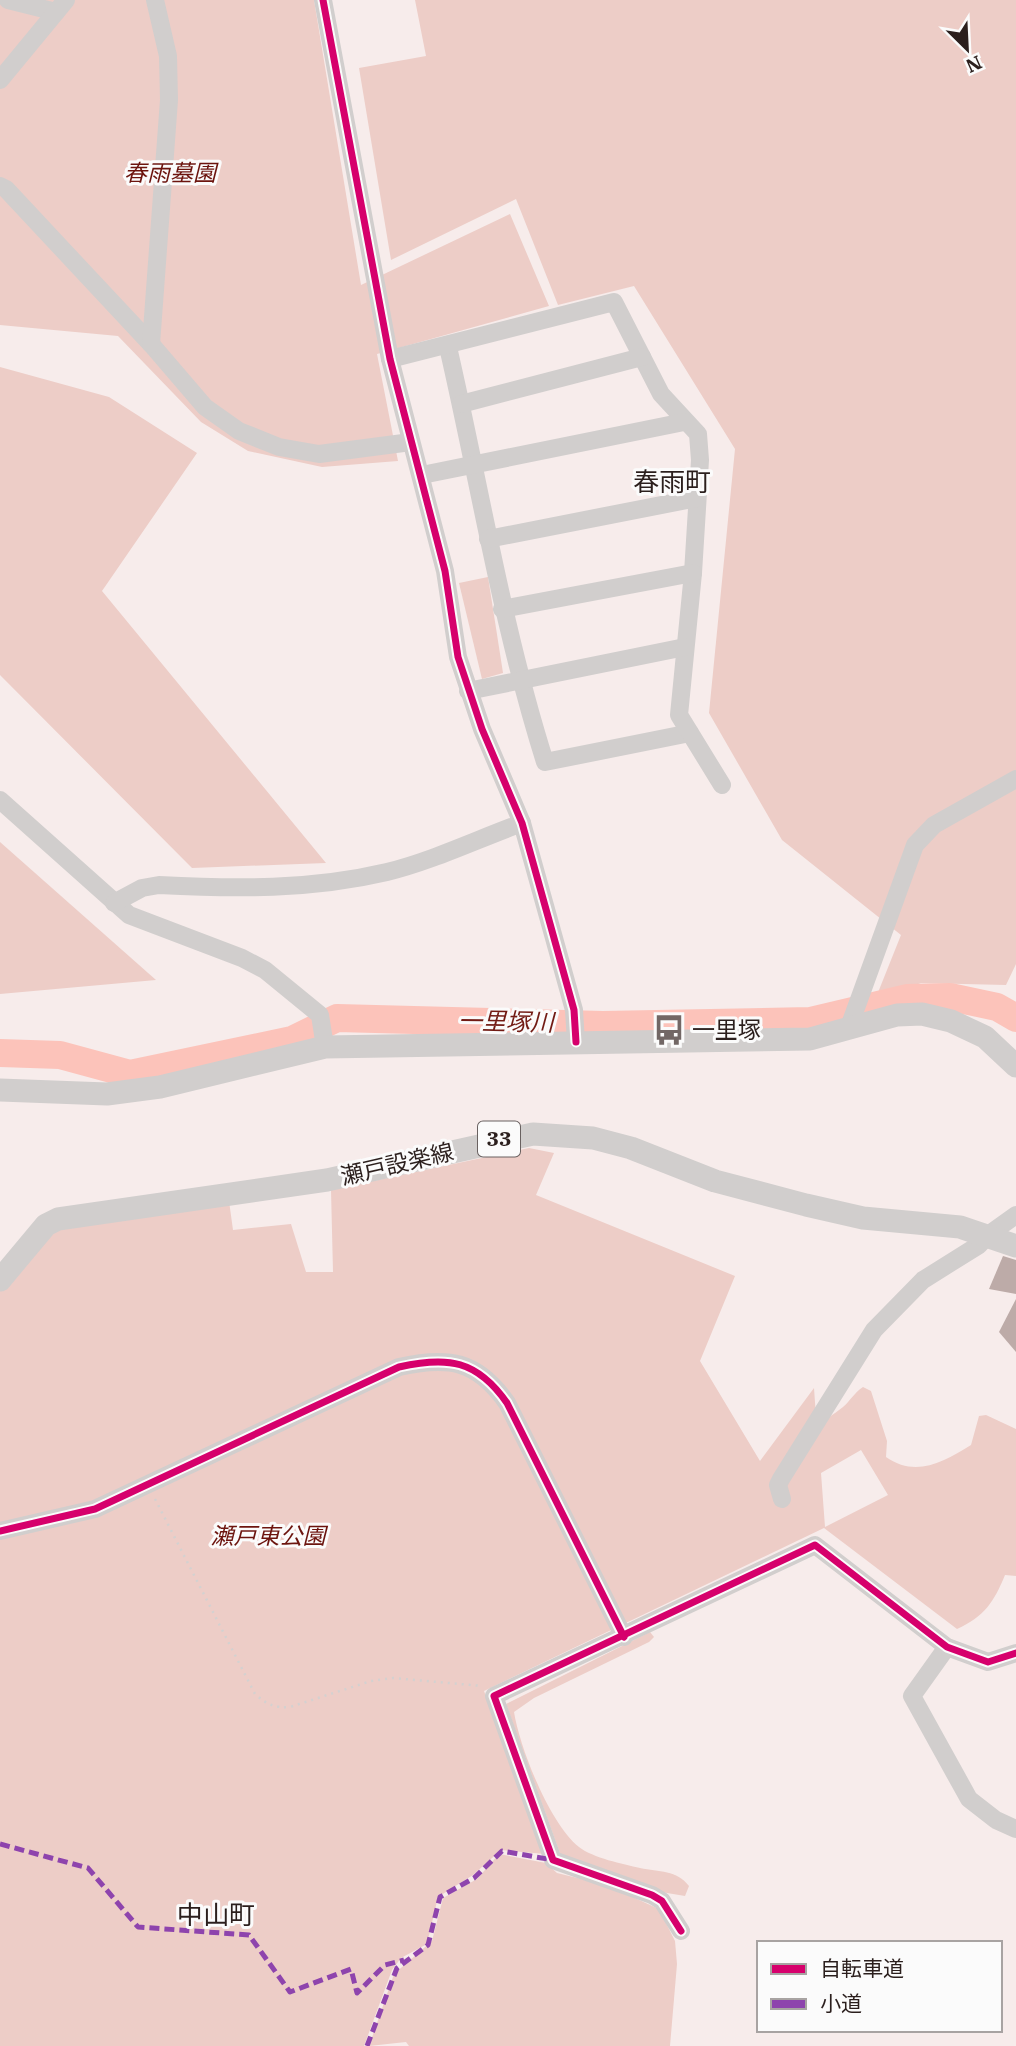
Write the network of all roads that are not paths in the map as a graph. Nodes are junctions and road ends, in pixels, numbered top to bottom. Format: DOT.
graph roads {
  1 [pos="8,0"];
  2 [pos="155,0"];
  3 [pos="323,0"];
  4 [pos="61,6"];
  5 [pos="0,80"];
  6 [pos="0,186"];
  7 [pos="150,344"];
  8 [pos="448,347"];
  9 [pos="642,357"];
  10 [pos="390,359"];
  11 [pos="461,404"];
  12 [pos="684,422"];
  13 [pos="411,442"];
  14 [pos="475,466"];
  15 [pos="422,475"];
  16 [pos="697,498"];
  17 [pos="488,539"];
  18 [pos="693,573"];
  19 [pos="502,610"];
  20 [pos="685,647"];
  21 [pos="519,679"];
  22 [pos="468,691"];
  23 [pos="690,733"];
  24 [pos="1016,779"];
  25 [pos="722,785"];
  26 [pos="0,800"];
  27 [pos="522,822"];
  28 [pos="114,903"];
  29 [pos="848,1028"];
  30 [pos="576,1042"];
  31 [pos="325,1044"];
  32 [pos="1016,1066"];
  33 [pos="0,1090"];
  34 [pos="1016,1215"];
  35 [pos="988,1235"];
  36 [pos="1016,1246"];
  37 [pos="0,1280"];
  38 [pos="782,1499"];
  39 [pos="0,1531"];
  40 [pos="624,1637"];
  41 [pos="947,1647"];
  42 [pos="1016,1653"];
  43 [pos="1016,1829"];
  44 [pos="681,1931"];
  1 -- 4 [label="street"];
  2 -- 7 [label="street"];
  3 -- 10 [label="street"];
  4 -- 5 [label="street"];
  6 -- 7 [label="street"];
  7 -- 13 [label="street"];
  8 -- 9 [label="street"];
  8 -- 10 [label="street"];
  8 -- 11 [label="street"];
  9 -- 11 [label="street"];
  9 -- 12 [label="street"];
  10 -- 13 [label="street"];
  11 -- 14 [label="street"];
  12 -- 14 [label="street"];
  12 -- 16 [label="street"];
  13 -- 15 [label="street"];
  14 -- 15 [label="street"];
  14 -- 17 [label="street"];
  15 -- 22 [label="street"];
  16 -- 17 [label="street"];
  16 -- 18 [label="street"];
  17 -- 19 [label="street"];
  18 -- 19 [label="street"];
  18 -- 20 [label="street"];
  19 -- 21 [label="street"];
  20 -- 21 [label="street"];
  20 -- 23 [label="street"];
  21 -- 22 [label="street"];
  21 -- 23 [label="street"];
  22 -- 27 [label="street"];
  23 -- 25 [label="street"];
  24 -- 29 [label="street"];
  26 -- 28 [label="street"];
  27 -- 28 [label="street"];
  27 -- 30 [label="street"];
  28 -- 31 [label="street"];
  29 -- 30 [label="main road"];
  29 -- 32 [label="main road"];
  30 -- 31 [label="main road"];
  31 -- 33 [label="main road"];
  34 -- 35 [label="street"];
  35 -- 36 [label="main road, 瀬戸設楽線 / 33"];
  35 -- 37 [label="main road, 瀬戸設楽線 / 33"];
  35 -- 38 [label="street"];
  39 -- 40 [label="street"];
  40 -- 41 [label="street"];
  40 -- 44 [label="street"];
  41 -- 42 [label="street"];
  41 -- 43 [label="street"];
}
